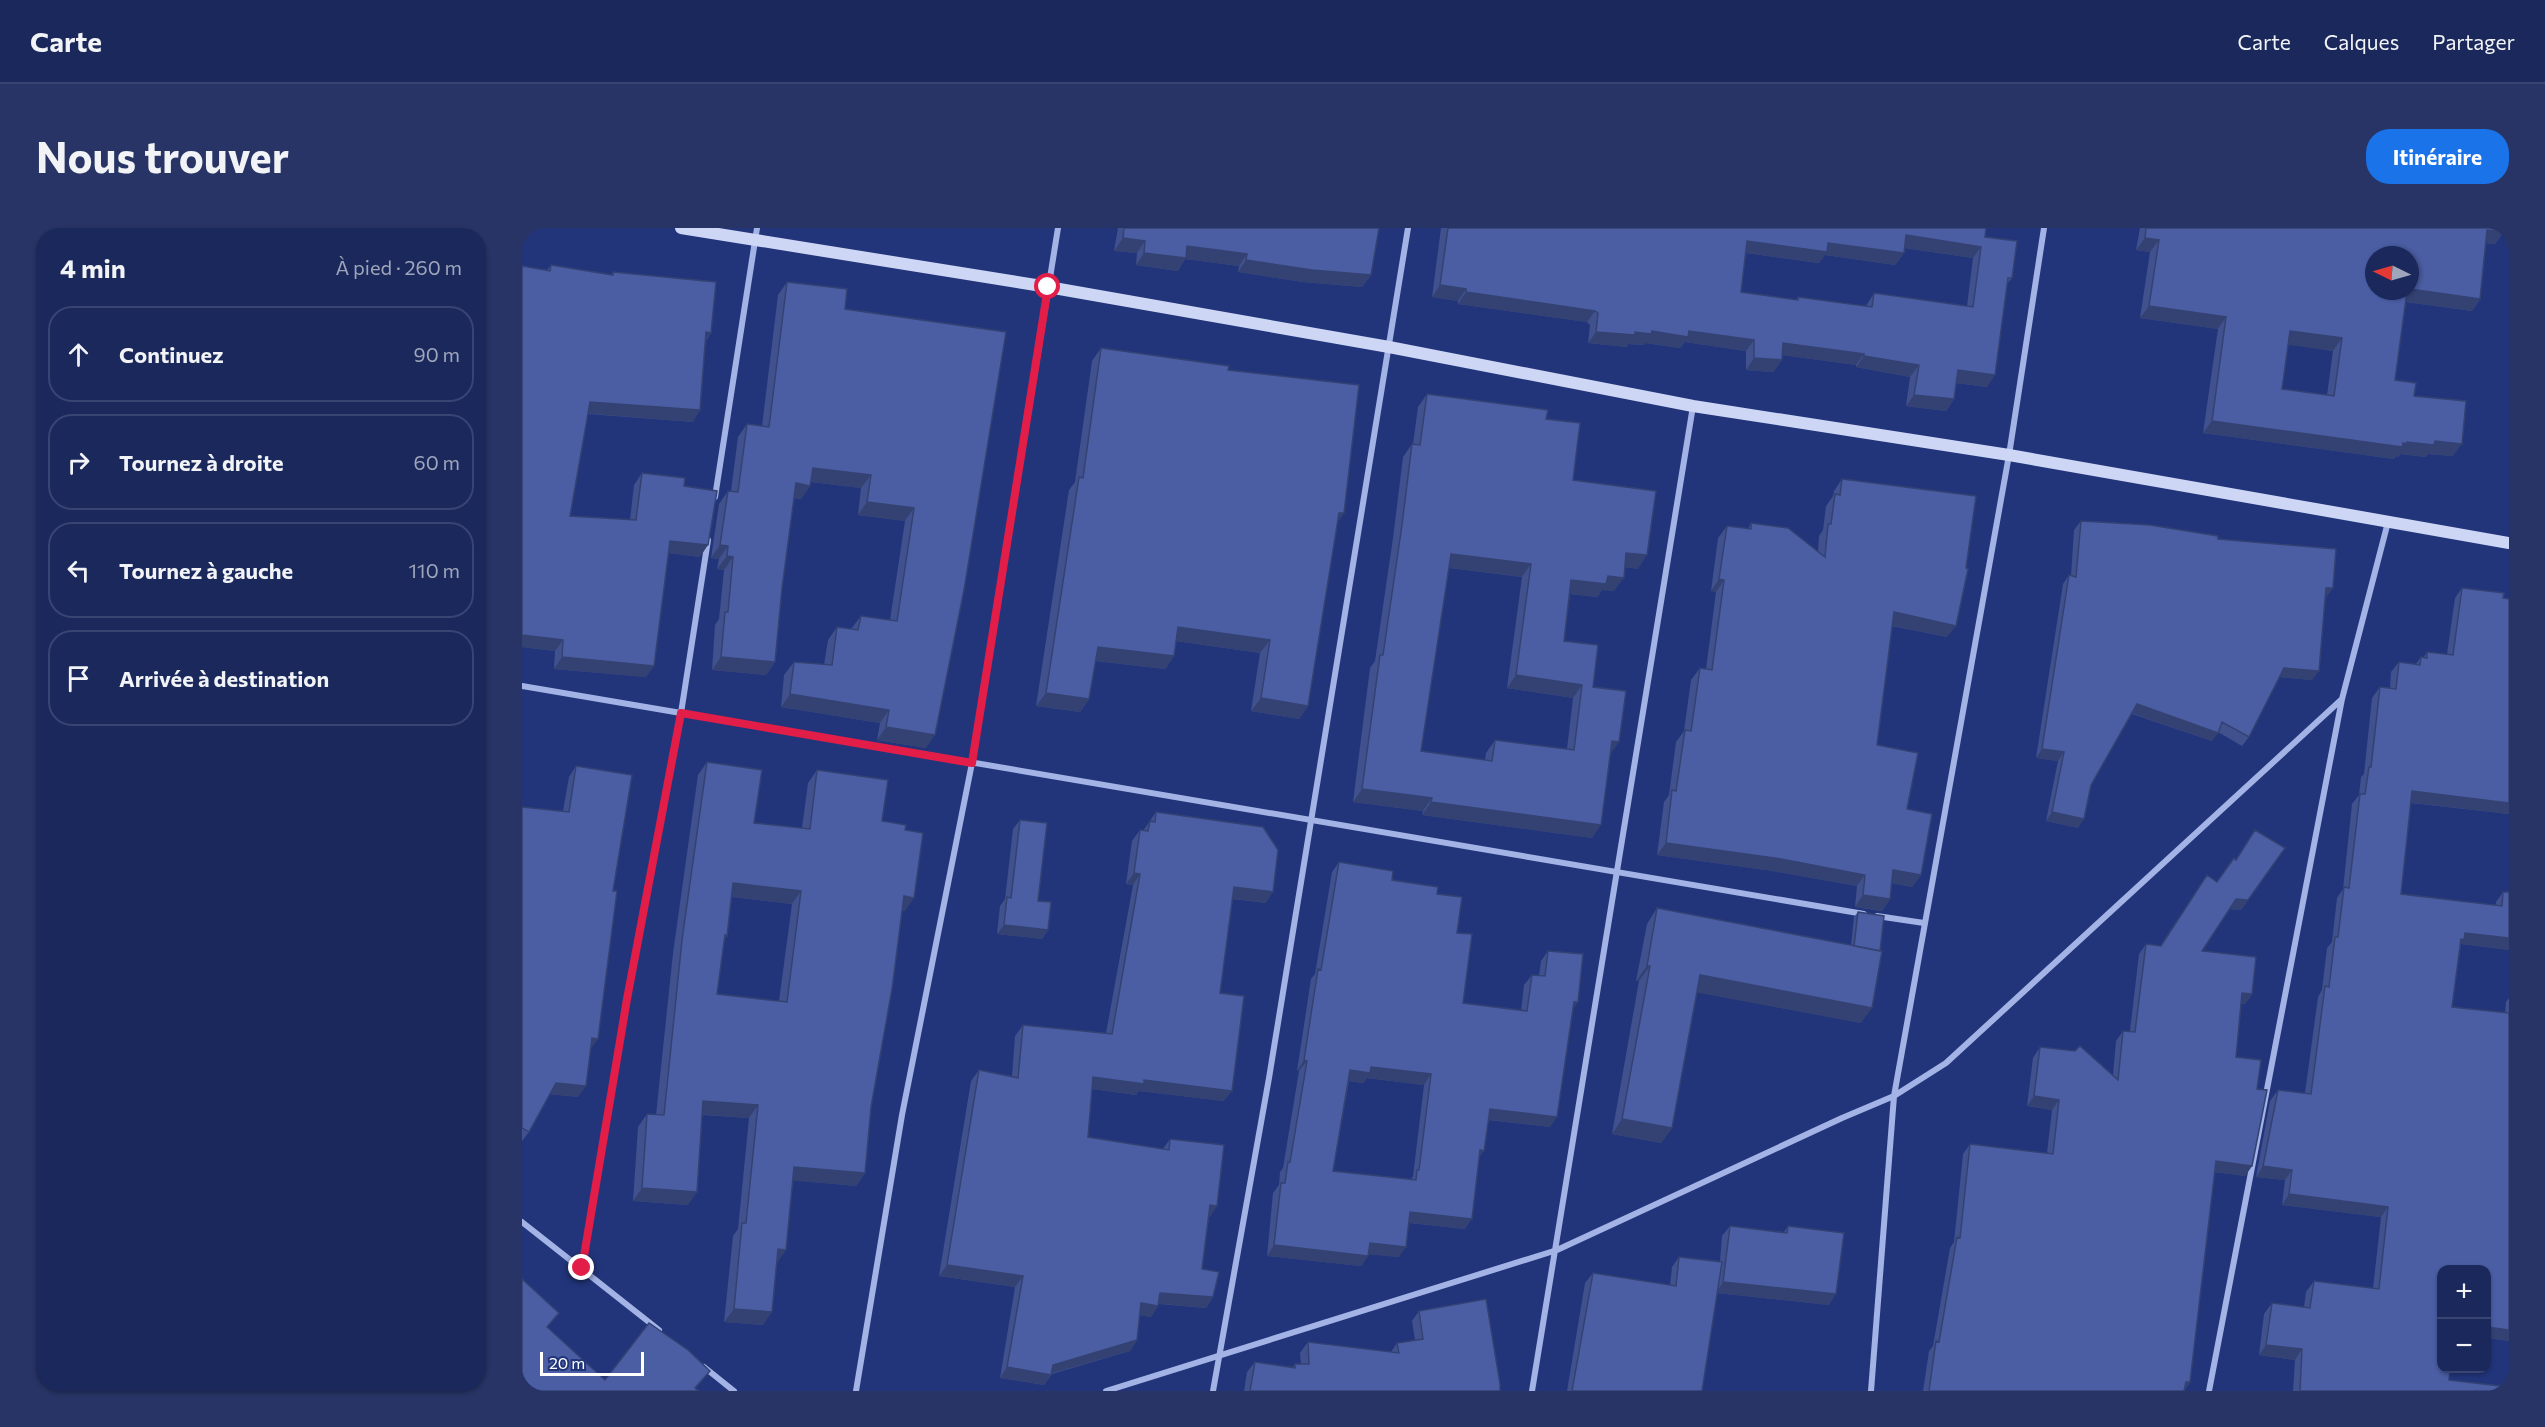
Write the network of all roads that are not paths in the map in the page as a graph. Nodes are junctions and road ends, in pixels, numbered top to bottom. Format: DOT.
graph roads {
  1 [pos="681,228"];
  2 [pos="757,228"];
  3 [pos="1058,228"];
  4 [pos="1408,228"];
  5 [pos="2044,228"];
  6 [pos="755,241"];
  7 [pos="1048,287"];
  8 [pos="1389,347"];
  9 [pos="1693,406"];
  10 [pos="2009,455"];
  11 [pos="714,500"];
  12 [pos="2389,521"];
  13 [pos="709,536"];
  14 [pos="2509,543"];
  15 [pos="522,686"];
  16 [pos="2342,699"];
  17 [pos="681,713"];
  18 [pos="972,763"];
  19 [pos="1311,818"];
  20 [pos="1617,874"];
  21 [pos="1923,923"];
  22 [pos="1894,1096"];
  23 [pos="522,1222"];
  24 [pos="1557,1250"];
  25 [pos="582,1268"];
  26 [pos="662,1333"];
  27 [pos="1219,1354"];
  28 [pos="698,1362"];
  29 [pos="734,1391"];
  30 [pos="856,1391"];
  31 [pos="1106,1391"];
  32 [pos="1213,1391"];
  33 [pos="1532,1391"];
  34 [pos="1871,1391"];
  35 [pos="2209,1391"];
  1 -- 6 [label="street"];
  2 -- 6 [label="street"];
  3 -- 7 [label="street"];
  4 -- 8 [label="street"];
  5 -- 10 [label="street"];
  6 -- 7 [label="street"];
  6 -- 11 [label="street"];
  7 -- 8 [label="street"];
  7 -- 18 [label="street"];
  8 -- 9 [label="street"];
  8 -- 19 [label="street"];
  9 -- 10 [label="street"];
  9 -- 20 [label="street"];
  10 -- 12 [label="street"];
  10 -- 21 [label="street"];
  12 -- 14 [label="street"];
  12 -- 16 [label="street"];
  13 -- 17 [label="street"];
  15 -- 17 [label="street"];
  16 -- 22 [label="street"];
  16 -- 35 [label="street"];
  17 -- 18 [label="street"];
  17 -- 25 [label="street"];
  18 -- 19 [label="street"];
  18 -- 30 [label="street"];
  19 -- 20 [label="street"];
  19 -- 27 [label="street"];
  20 -- 21 [label="street"];
  20 -- 24 [label="street"];
  21 -- 22 [label="street"];
  22 -- 24 [label="street"];
  22 -- 34 [label="street"];
  23 -- 25 [label="street"];
  24 -- 27 [label="street"];
  24 -- 33 [label="street"];
  25 -- 26 [label="street"];
  27 -- 31 [label="street"];
  27 -- 32 [label="street"];
  28 -- 29 [label="street"];
}
